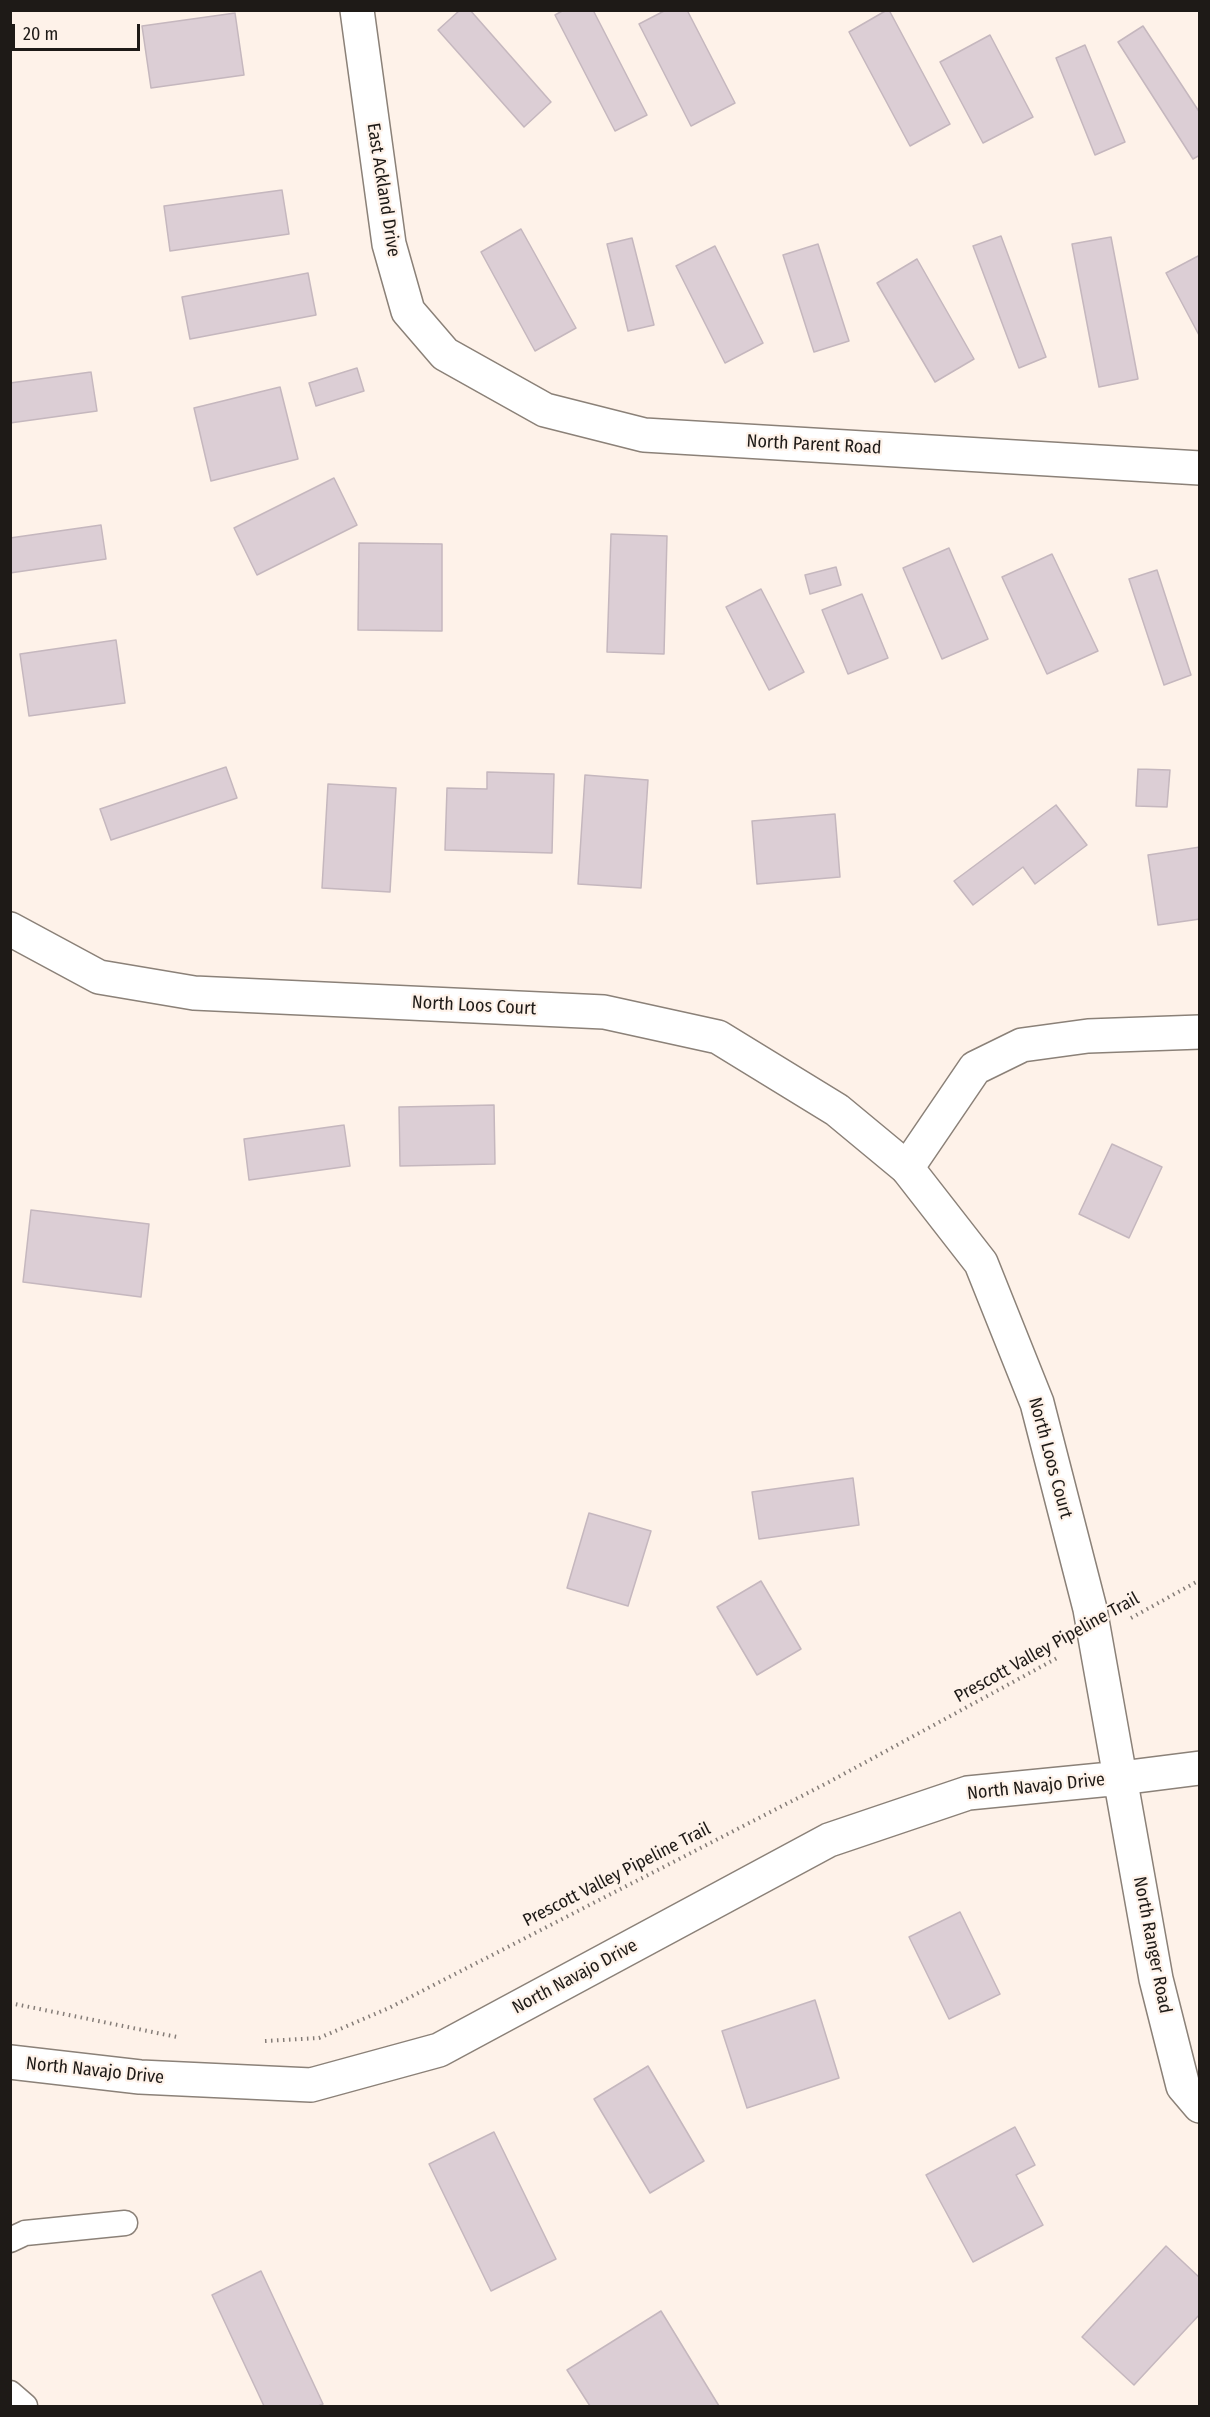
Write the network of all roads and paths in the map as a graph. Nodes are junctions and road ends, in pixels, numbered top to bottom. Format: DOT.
graph roads {
  1 [pos="357,10"];
  2 [pos="445,354"];
  3 [pos="1200,468"];
  4 [pos="10,929"];
  5 [pos="1200,1032"];
  6 [pos="907,1168"];
  7 [pos="1200,1580"];
  8 [pos="1095,1637"];
  9 [pos="1200,1768"];
  10 [pos="1121,1778"];
  11 [pos="10,2003"];
  12 [pos="180,2038"];
  13 [pos="261,2042"];
  14 [pos="10,2062"];
  15 [pos="1200,2106"];
  16 [pos="125,2223"];
  17 [pos="10,2240"];
  18 [pos="10,2392"];
  19 [pos="26,2406"];
  1 -- 2 [label="street, East Ackland Drive"];
  2 -- 3 [label="street, North Parent Road"];
  4 -- 6 [label="street, North Loos Court"];
  5 -- 6 [label="street"];
  6 -- 8 [label="street, North Loos Court"];
  7 -- 8 [label="path, Prescott Valley Pipeline Trail"];
  8 -- 10 [label="street, North Loos Court"];
  8 -- 13 [label="path, Prescott Valley Pipeline Trail"];
  9 -- 10 [label="street, North Navajo Drive"];
  10 -- 14 [label="street, North Navajo Drive"];
  10 -- 15 [label="street, North Ranger Road"];
  11 -- 12 [label="path"];
  16 -- 17 [label="lane"];
  18 -- 19 [label="lane"];
}
